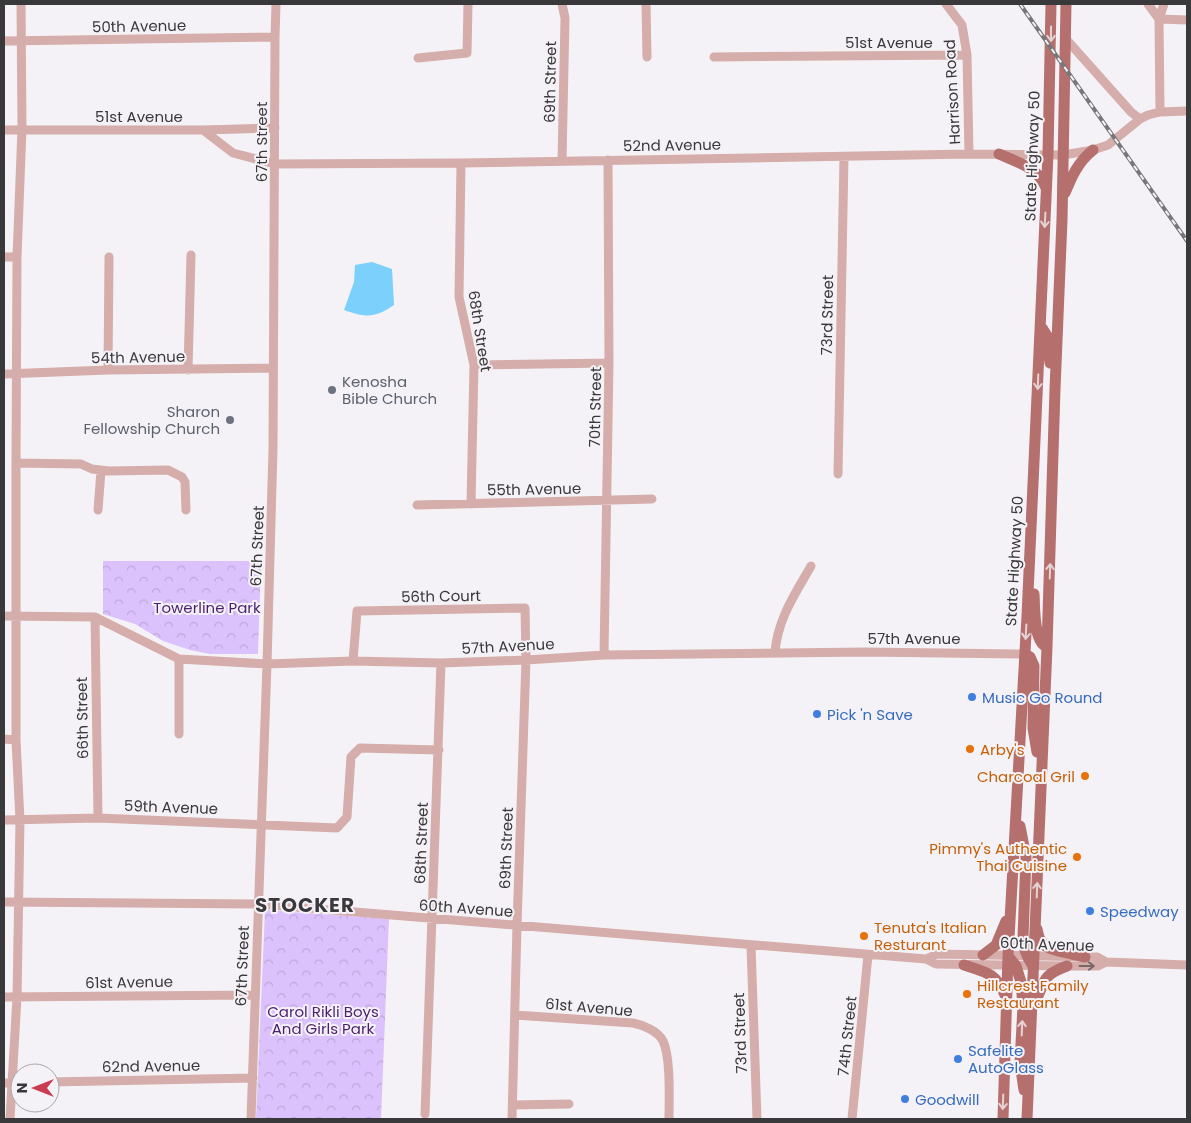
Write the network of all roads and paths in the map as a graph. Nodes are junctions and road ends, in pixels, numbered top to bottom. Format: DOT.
graph roads {
  1 [pos="21,4"];
  2 [pos="276,4"];
  3 [pos="468,4"];
  4 [pos="562,4"];
  5 [pos="646,4"];
  6 [pos="946,4"];
  7 [pos="1051,4"];
  8 [pos="1066,4"];
  9 [pos="1148,4"];
  10 [pos="1164,4"];
  11 [pos="1159,19"];
  12 [pos="1187,20"];
  13 [pos="275,37"];
  14 [pos="1066,38"];
  15 [pos="4,41"];
  16 [pos="22,41"];
  17 [pos="967,55"];
  18 [pos="647,57"];
  19 [pos="714,57"];
  20 [pos="418,58"];
  21 [pos="1051,65"];
  22 [pos="1187,111"];
  23 [pos="1160,112"];
  24 [pos="1140,119"];
  25 [pos="275,128"];
  26 [pos="22,129"];
  27 [pos="4,130"];
  28 [pos="203,130"];
  29 [pos="1093,150"];
  30 [pos="969,154"];
  31 [pos="999,154"];
  32 [pos="1048,154"];
  33 [pos="1063,155"];
  34 [pos="844,157"];
  35 [pos="608,160"];
  36 [pos="562,161"];
  37 [pos="461,163"];
  38 [pos="275,164"];
  39 [pos="1046,191"];
  40 [pos="1062,199"];
  41 [pos="1061,250"];
  42 [pos="191,256"];
  43 [pos="17,257"];
  44 [pos="109,257"];
  45 [pos="4,258"];
  46 [pos="1040,326"];
  47 [pos="609,363"];
  48 [pos="474,365"];
  49 [pos="273,368"];
  50 [pos="108,370"];
  51 [pos="188,370"];
  52 [pos="4,374"];
  53 [pos="16,374"];
  54 [pos="1055,389"];
  55 [pos="16,463"];
  56 [pos="101,471"];
  57 [pos="838,474"];
  58 [pos="652,499"];
  59 [pos="608,501"];
  60 [pos="471,504"];
  61 [pos="417,505"];
  62 [pos="98,510"];
  63 [pos="186,510"];
  64 [pos="1031,535"];
  65 [pos="811,566"];
  66 [pos="525,608"];
  67 [pos="4,616"];
  68 [pos="16,616"];
  69 [pos="95,616"];
  70 [pos="1047,647"];
  71 [pos="775,653"];
  72 [pos="1025,654"];
  73 [pos="604,655"];
  74 [pos="179,660"];
  75 [pos="526,660"];
  76 [pos="353,661"];
  77 [pos="441,663"];
  78 [pos="267,664"];
  79 [pos="179,734"];
  80 [pos="4,740"];
  81 [pos="16,740"];
  82 [pos="439,750"];
  83 [pos="1041,778"];
  84 [pos="1017,808"];
  85 [pos="98,818"];
  86 [pos="4,820"];
  87 [pos="20,820"];
  88 [pos="262,824"];
  89 [pos="4,902"];
  90 [pos="19,902"];
  91 [pos="1012,903"];
  92 [pos="258,904"];
  93 [pos="432,920"];
  94 [pos="517,925"];
  95 [pos="1036,925"];
  96 [pos="751,946"];
  97 [pos="868,955"];
  98 [pos="983,956"];
  99 [pos="1085,957"];
  100 [pos="926,959"];
  101 [pos="1031,960"];
  102 [pos="1106,962"];
  103 [pos="1010,963"];
  104 [pos="964,965"];
  105 [pos="1187,965"];
  106 [pos="1067,966"];
  107 [pos="255,995"];
  108 [pos="4,997"];
  109 [pos="17,997"];
  110 [pos="1007,1000"];
  111 [pos="1032,1008"];
  112 [pos="515,1015"];
  113 [pos="13,1063"];
  114 [pos="252,1078"];
  115 [pos="60,1082"];
  116 [pos="569,1104"];
  117 [pos="513,1105"];
  118 [pos="425,1114"];
  119 [pos="1028,1115"];
  120 [pos="251,1119"];
  121 [pos="512,1119"];
  122 [pos="669,1119"];
  123 [pos="757,1119"];
  124 [pos="852,1119"];
  125 [pos="1003,1119"];
  1 -- 16 [label="street"];
  2 -- 13 [label="street, 67th Street"];
  3 -- 20 [label="street"];
  4 -- 36 [label="street, 69th Street"];
  5 -- 18 [label="street"];
  6 -- 17 [label="street, Harrison Road"];
  7 -- 21 [label="main road, State Highway 50, one-way"];
  8 -- 14 [label="main road, State Highway 50"];
  9 -- 11 [label="street"];
  10 -- 11 [label="street"];
  11 -- 12 [label="street"];
  11 -- 23 [label="street"];
  13 -- 16 [label="street, 50th Avenue"];
  13 -- 25 [label="street, 67th Street"];
  14 -- 24 [label="street"];
  14 -- 33 [label="main road, State Highway 50"];
  15 -- 16 [label="street, 50th Avenue"];
  16 -- 26 [label="street"];
  17 -- 19 [label="street, 51st Avenue"];
  17 -- 30 [label="street, Harrison Road"];
  21 -- 32 [label="main road, State Highway 50"];
  21 -- 33 [label="main road"];
  22 -- 23 [label="street"];
  23 -- 24 [label="street"];
  24 -- 29 [label="street, 52nd Avenue"];
  25 -- 28 [label="street, 51st Avenue"];
  25 -- 38 [label="street, 67th Street"];
  26 -- 27 [label="street, 51st Avenue"];
  26 -- 28 [label="street, 51st Avenue"];
  26 -- 43 [label="street"];
  28 -- 38 [label="street, 52nd Avenue"];
  29 -- 33 [label="street, 52nd Avenue"];
  29 -- 40 [label="main road"];
  30 -- 31 [label="street, 52nd Avenue"];
  30 -- 34 [label="street, 52nd Avenue"];
  31 -- 32 [label="street, 52nd Avenue"];
  31 -- 39 [label="main road"];
  32 -- 33 [label="street, 52nd Avenue"];
  32 -- 39 [label="main road, State Highway 50"];
  32 -- 41 [label="main road"];
  33 -- 40 [label="main road, State Highway 50"];
  34 -- 35 [label="street, 52nd Avenue"];
  34 -- 57 [label="street, 73rd Street"];
  35 -- 36 [label="street, 52nd Avenue"];
  35 -- 47 [label="street, 70th Street"];
  36 -- 37 [label="street, 52nd Avenue"];
  37 -- 38 [label="street, 52nd Avenue"];
  37 -- 48 [label="street, 68th Street"];
  38 -- 49 [label="street, 67th Street"];
  39 -- 46 [label="main road, State Highway 50, one-way"];
  40 -- 41 [label="main road, State Highway 50"];
  41 -- 54 [label="main road, State Highway 50"];
  42 -- 51 [label="street"];
  43 -- 45 [label="street"];
  43 -- 53 [label="street"];
  44 -- 50 [label="street"];
  46 -- 54 [label="main road"];
  46 -- 64 [label="main road, State Highway 50, one-way"];
  47 -- 48 [label="street"];
  47 -- 59 [label="street, 70th Street"];
  48 -- 60 [label="street, 68th Street"];
  49 -- 51 [label="street, 54th Avenue"];
  49 -- 78 [label="street, 67th Street"];
  50 -- 51 [label="street, 54th Avenue"];
  50 -- 53 [label="street, 54th Avenue"];
  52 -- 53 [label="street, 54th Avenue"];
  53 -- 55 [label="street"];
  70 -- 54 [label="main road, State Highway 50, one-way"];
  55 -- 56 [label="street"];
  55 -- 68 [label="street"];
  56 -- 62 [label="street"];
  56 -- 63 [label="street"];
  58 -- 59 [label="street, 55th Avenue"];
  59 -- 60 [label="street, 55th Avenue"];
  59 -- 73 [label="street, 70th Street"];
  60 -- 61 [label="street, 55th Avenue"];
  64 -- 70 [label="main road"];
  64 -- 72 [label="main road, State Highway 50, one-way"];
  65 -- 71 [label="street"];
  66 -- 75 [label="street, 69th Street"];
  66 -- 76 [label="street, 56th Court"];
  67 -- 68 [label="street, 57th Avenue"];
  68 -- 69 [label="street, 57th Avenue"];
  68 -- 81 [label="street"];
  69 -- 74 [label="street, 57th Avenue"];
  69 -- 85 [label="street, 66th Street"];
  70 -- 83 [label="main road, State Highway 50"];
  71 -- 72 [label="street, 57th Avenue"];
  71 -- 73 [label="street, 57th Avenue"];
  72 -- 83 [label="main road"];
  72 -- 84 [label="main road, State Highway 50"];
  73 -- 75 [label="street, 57th Avenue"];
  74 -- 78 [label="street, 57th Avenue"];
  74 -- 79 [label="street"];
  75 -- 77 [label="street, 57th Avenue"];
  75 -- 94 [label="street, 69th Street"];
  76 -- 77 [label="street, 57th Avenue"];
  76 -- 78 [label="street, 57th Avenue"];
  77 -- 82 [label="street, 68th Street"];
  78 -- 88 [label="street, 67th Street"];
  80 -- 81 [label="street"];
  81 -- 87 [label="street"];
  82 -- 88 [label="street, 59th Avenue"];
  82 -- 93 [label="street, 68th Street"];
  95 -- 83 [label="main road, State Highway 50, one-way"];
  84 -- 91 [label="main road, State Highway 50"];
  84 -- 101 [label="main road"];
  85 -- 87 [label="street, 59th Avenue"];
  85 -- 88 [label="street, 59th Avenue"];
  86 -- 87 [label="street, 59th Avenue"];
  87 -- 90 [label="street"];
  88 -- 92 [label="street, 67th Street"];
  89 -- 90 [label="street, 60th Avenue"];
  90 -- 92 [label="street, 60th Avenue"];
  90 -- 109 [label="street"];
  91 -- 98 [label="main road"];
  91 -- 103 [label="main road, State Highway 50"];
  92 -- 93 [label="street, 60th Avenue"];
  92 -- 107 [label="street, 67th Street"];
  93 -- 94 [label="street, 60th Avenue"];
  93 -- 118 [label="street, 68th Street"];
  94 -- 96 [label="street, 60th Avenue"];
  94 -- 112 [label="street, 69th Street"];
  95 -- 99 [label="main road"];
  95 -- 101 [label="main road, State Highway 50"];
  96 -- 97 [label="street, 60th Avenue"];
  96 -- 123 [label="street, 73rd Street"];
  97 -- 100 [label="street, 60th Avenue"];
  97 -- 124 [label="street, 74th Street"];
  98 -- 100 [label="street, 60th Avenue"];
  98 -- 103 [label="street, 60th Avenue"];
  99 -- 101 [label="street, 60th Avenue"];
  99 -- 102 [label="street, 60th Avenue"];
  100 -- 104 [label="street, 60th Avenue"];
  101 -- 103 [label="street, 60th Avenue"];
  101 -- 103 [label="street, 60th Avenue"];
  101 -- 106 [label="street, 60th Avenue"];
  101 -- 111 [label="main road, State Highway 50"];
  102 -- 105 [label="street, 60th Avenue"];
  106 -- 102 [label="street, 60th Avenue, one-way"];
  103 -- 104 [label="street, 60th Avenue"];
  103 -- 110 [label="main road, State Highway 50"];
  119 -- 103 [label="main road, one-way"];
  104 -- 110 [label="main road"];
  106 -- 111 [label="main road"];
  107 -- 109 [label="street, 61st Avenue"];
  107 -- 114 [label="street, 67th Street"];
  108 -- 109 [label="street, 61st Avenue"];
  109 -- 113 [label="street"];
  110 -- 125 [label="main road, State Highway 50, one-way"];
  111 -- 119 [label="main road, State Highway 50"];
  112 -- 117 [label="street, 69th Street"];
  112 -- 122 [label="street, 61st Avenue"];
  114 -- 115 [label="street, 62nd Avenue"];
  114 -- 120 [label="street, 67th Street"];
  116 -- 117 [label="street"];
  117 -- 121 [label="street, 69th Street"];
}
